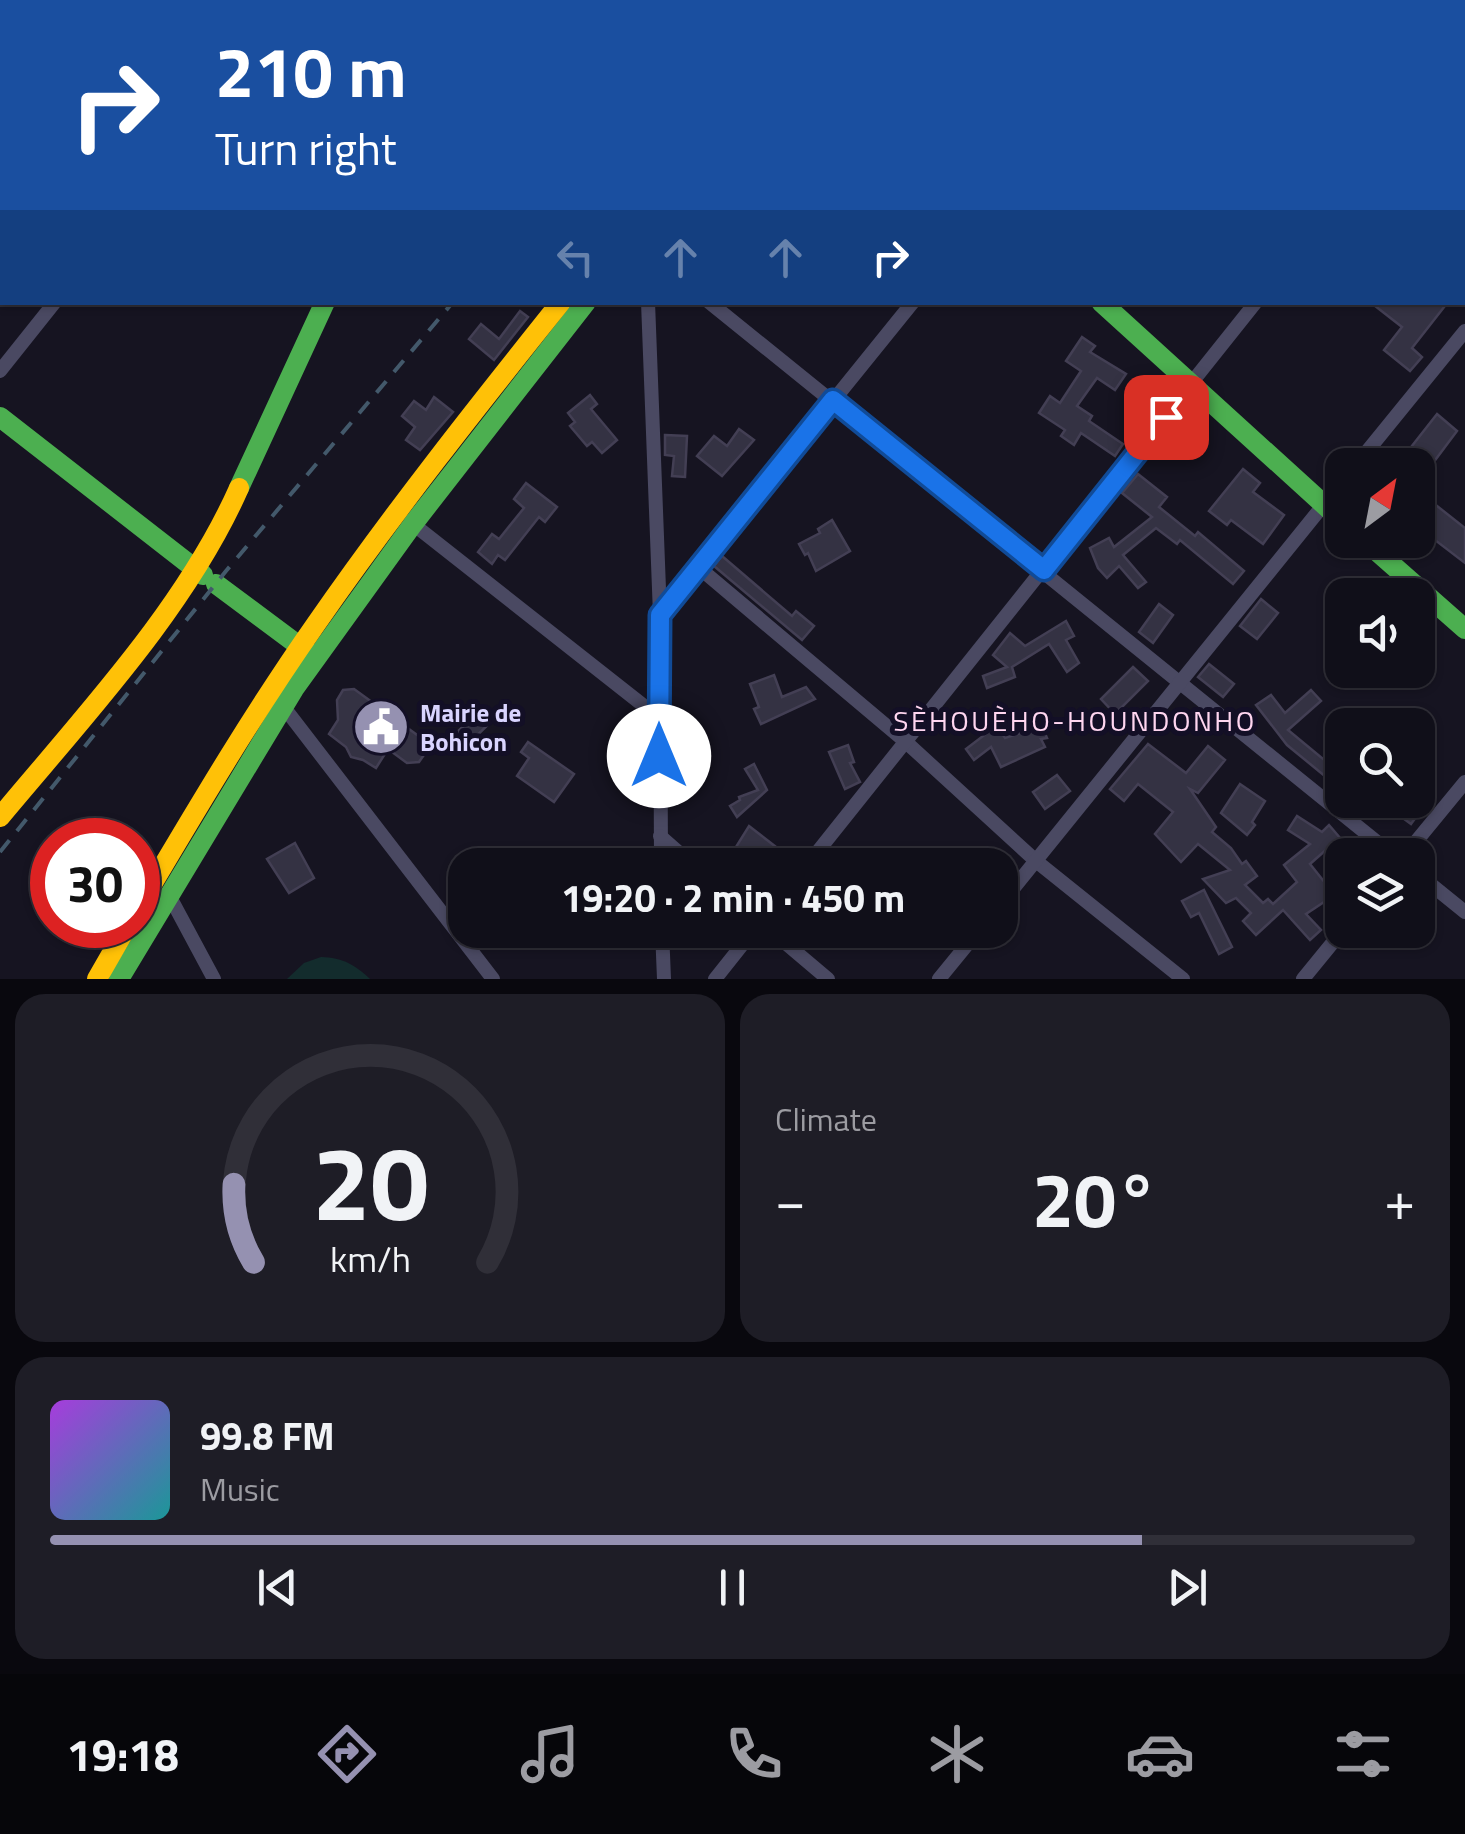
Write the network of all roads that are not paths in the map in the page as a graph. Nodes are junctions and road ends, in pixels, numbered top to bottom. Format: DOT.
graph roads {
  1 [pos="54,305"];
  2 [pos="324,305"];
  3 [pos="559,305"];
  4 [pos="583,305"];
  5 [pos="648,305"];
  6 [pos="713,305"];
  7 [pos="911,305"];
  8 [pos="1104,305"];
  9 [pos="1254,305"];
  10 [pos="1465,332"];
  11 [pos="0,370"];
  12 [pos="1190,386"];
  13 [pos="500,395"];
  14 [pos="833,400"];
  15 [pos="0,416"];
  16 [pos="1370,448"];
  17 [pos="1324,505"];
  18 [pos="413,524"];
  19 [pos="1385,558"];
  20 [pos="375,560"];
  21 [pos="697,566"];
  22 [pos="1044,570"];
  23 [pos="205,577"];
  24 [pos="660,615"];
  25 [pos="1465,628"];
  26 [pos="308,653"];
  27 [pos="1178,684"];
  28 [pos="283,706"];
  29 [pos="658,716"];
  30 [pos="907,743"];
  31 [pos="1465,782"];
  32 [pos="0,817"];
  33 [pos="660,836"];
  34 [pos="1372,838"];
  35 [pos="1419,838"];
  36 [pos="660,848"];
  37 [pos="674,848"];
  38 [pos="821,848"];
  39 [pos="1036,861"];
  40 [pos="160,875"];
  41 [pos="1018,882"];
  42 [pos="1435,888"];
  43 [pos="170,897"];
  44 [pos="1465,912"];
  45 [pos="114,948"];
  46 [pos="663,948"];
  47 [pos="740,948"];
  48 [pos="791,948"];
  49 [pos="964,948"];
  50 [pos="1328,948"];
  51 [pos="96,979"];
  52 [pos="119,979"];
  53 [pos="214,979"];
  54 [pos="493,979"];
  55 [pos="664,979"];
  56 [pos="715,979"];
  57 [pos="828,979"];
  58 [pos="939,979"];
  59 [pos="1183,979"];
  60 [pos="1303,979"];
  1 -- 11 [label="street"];
  2 -- 23 [label="main road"];
  3 -- 13 [label="main road"];
  4 -- 13 [label="main road"];
  5 -- 24 [label="street"];
  6 -- 14 [label="street"];
  7 -- 14 [label="street"];
  8 -- 12 [label="main road"];
  9 -- 12 [label="street"];
  10 -- 16 [label="street"];
  12 -- 17 [label="main road"];
  12 -- 22 [label="street"];
  13 -- 18 [label="main road"];
  13 -- 20 [label="main road"];
  14 -- 21 [label="street"];
  14 -- 22 [label="street"];
  15 -- 23 [label="main road"];
  17 -- 27 [label="street"];
  18 -- 20 [label="main road"];
  18 -- 29 [label="street"];
  19 -- 25 [label="main road"];
  20 -- 26 [label="main road"];
  21 -- 24 [label="street"];
  21 -- 30 [label="street"];
  22 -- 27 [label="street"];
  22 -- 30 [label="street"];
  23 -- 26 [label="main road"];
  23 -- 32 [label="main road"];
  24 -- 29 [label="street"];
  26 -- 28 [label="main road"];
  26 -- 40 [label="main road"];
  27 -- 34 [label="street"];
  27 -- 39 [label="street"];
  28 -- 43 [label="main road"];
  28 -- 54 [label="street"];
  29 -- 33 [label="street"];
  30 -- 38 [label="street"];
  30 -- 39 [label="street"];
  31 -- 35 [label="street"];
  33 -- 36 [label="street"];
  33 -- 37 [label="street"];
  39 -- 41 [label="street"];
  39 -- 59 [label="street"];
  42 -- 44 [label="street"];
  43 -- 52 [label="main road"];
  43 -- 53 [label="street"];
  45 -- 51 [label="main road"];
  46 -- 55 [label="street"];
  47 -- 56 [label="street"];
  48 -- 57 [label="street"];
  49 -- 58 [label="street"];
  50 -- 60 [label="street"];
}
